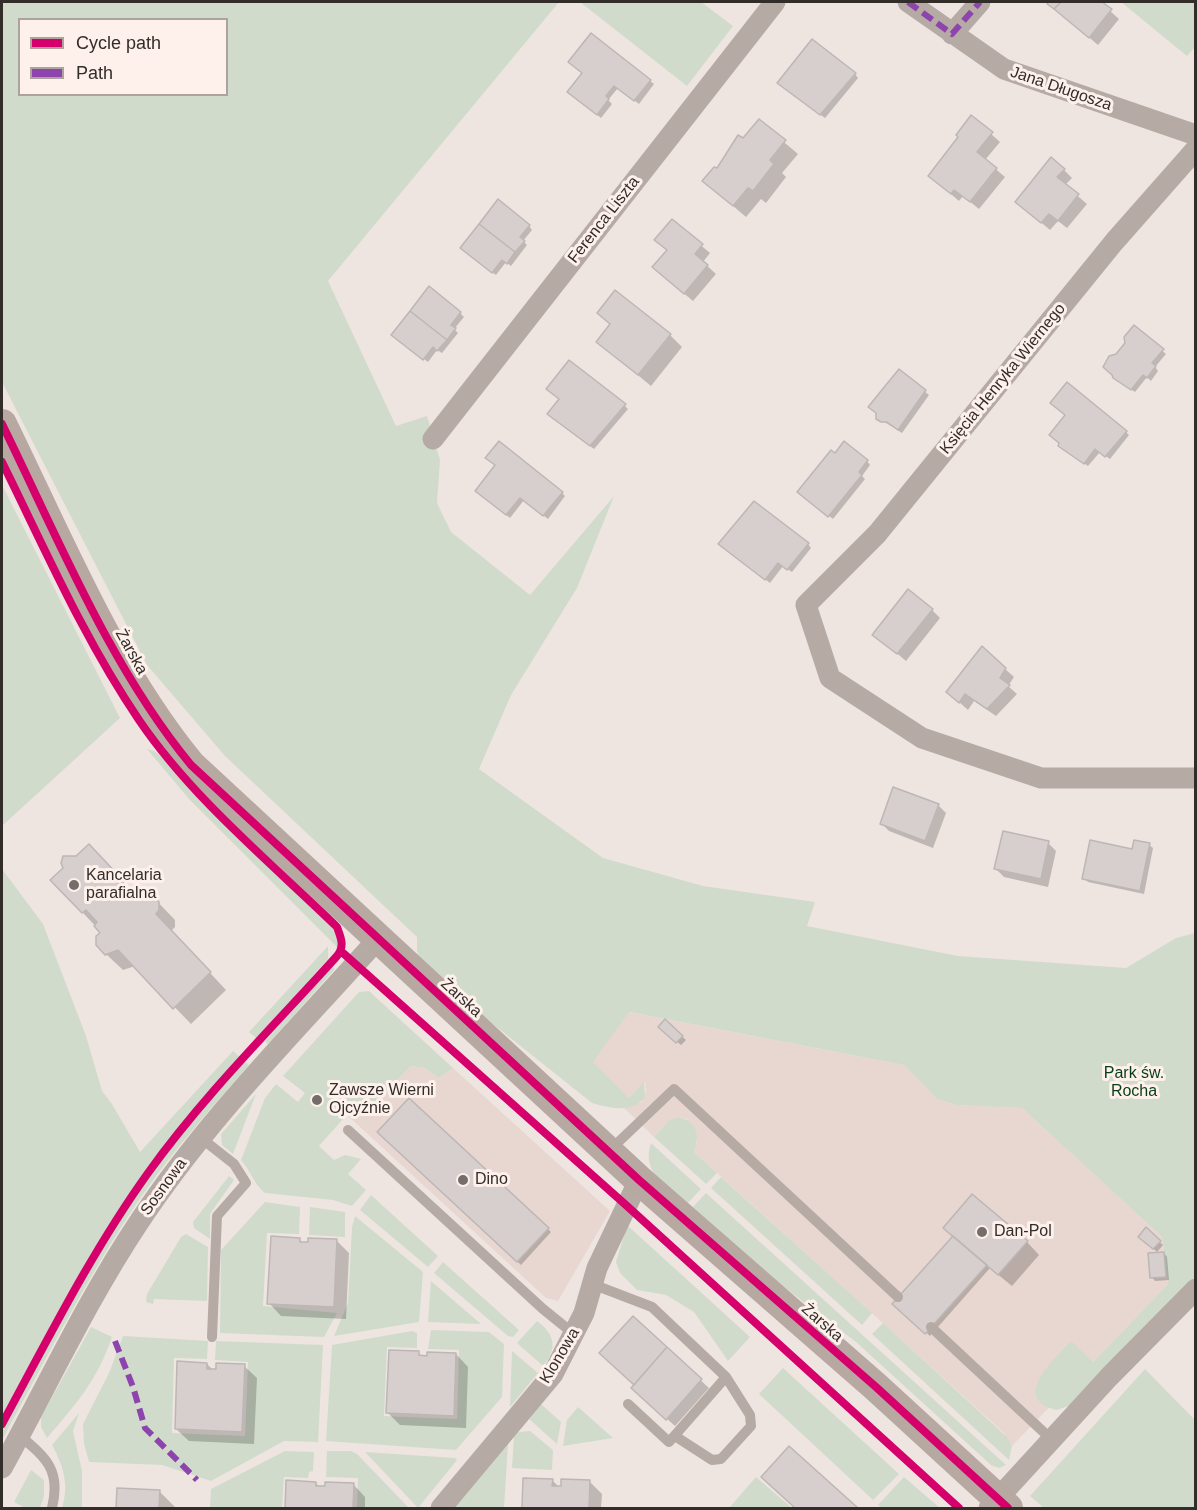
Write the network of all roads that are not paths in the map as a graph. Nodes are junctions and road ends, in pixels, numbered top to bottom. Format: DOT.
graph roads {
  1 [pos="775,2"];
  2 [pos="908,2"];
  3 [pos="980,2"];
  4 [pos="952,34"];
  5 [pos="1196,135"];
  6 [pos="1196,149"];
  7 [pos="2,424"];
  8 [pos="433,439"];
  9 [pos="1196,778"];
  10 [pos="377,940"];
  11 [pos="348,1130"];
  12 [pos="201,1138"];
  13 [pos="609,1151"];
  14 [pos="639,1180"];
  15 [pos="592,1284"];
  16 [pos="1196,1289"];
  17 [pos="898,1297"];
  18 [pos="931,1327"];
  19 [pos="574,1334"];
  20 [pos="212,1337"];
  21 [pos="726,1377"];
  22 [pos="628,1404"];
  23 [pos="20,1436"];
  24 [pos="675,1436"];
  25 [pos="1051,1439"];
  26 [pos="2,1468"];
  27 [pos="998,1505"];
  28 [pos="52,1509"];
  29 [pos="441,1509"];
  1 -- 8 [label="street, Ferenca Liszta"];
  2 -- 4 [label="street, Jana Długosza"];
  3 -- 4 [label="street"];
  4 -- 5 [label="street, Jana Długosza"];
  6 -- 9 [label="street, Księcia Henryka Wiernego"];
  7 -- 10 [label="street, Żarska"];
  10 -- 12 [label="street, Sosnowa"];
  10 -- 13 [label="street, Żarska"];
  11 -- 19 [label="lane"];
  12 -- 20 [label="lane"];
  12 -- 23 [label="street, Sosnowa"];
  13 -- 14 [label="street, Żarska"];
  13 -- 17 [label="lane"];
  14 -- 15 [label="street, Klonowa"];
  14 -- 27 [label="street, Żarska"];
  15 -- 19 [label="street, Klonowa"];
  15 -- 21 [label="lane"];
  16 -- 25 [label="street"];
  18 -- 25 [label="lane"];
  19 -- 29 [label="street, Klonowa"];
  21 -- 24 [label="lane"];
  21 -- 24 [label="lane"];
  22 -- 24 [label="lane"];
  23 -- 26 [label="street, Sosnowa"];
  23 -- 28 [label="lane"];
  25 -- 27 [label="street"];
}
